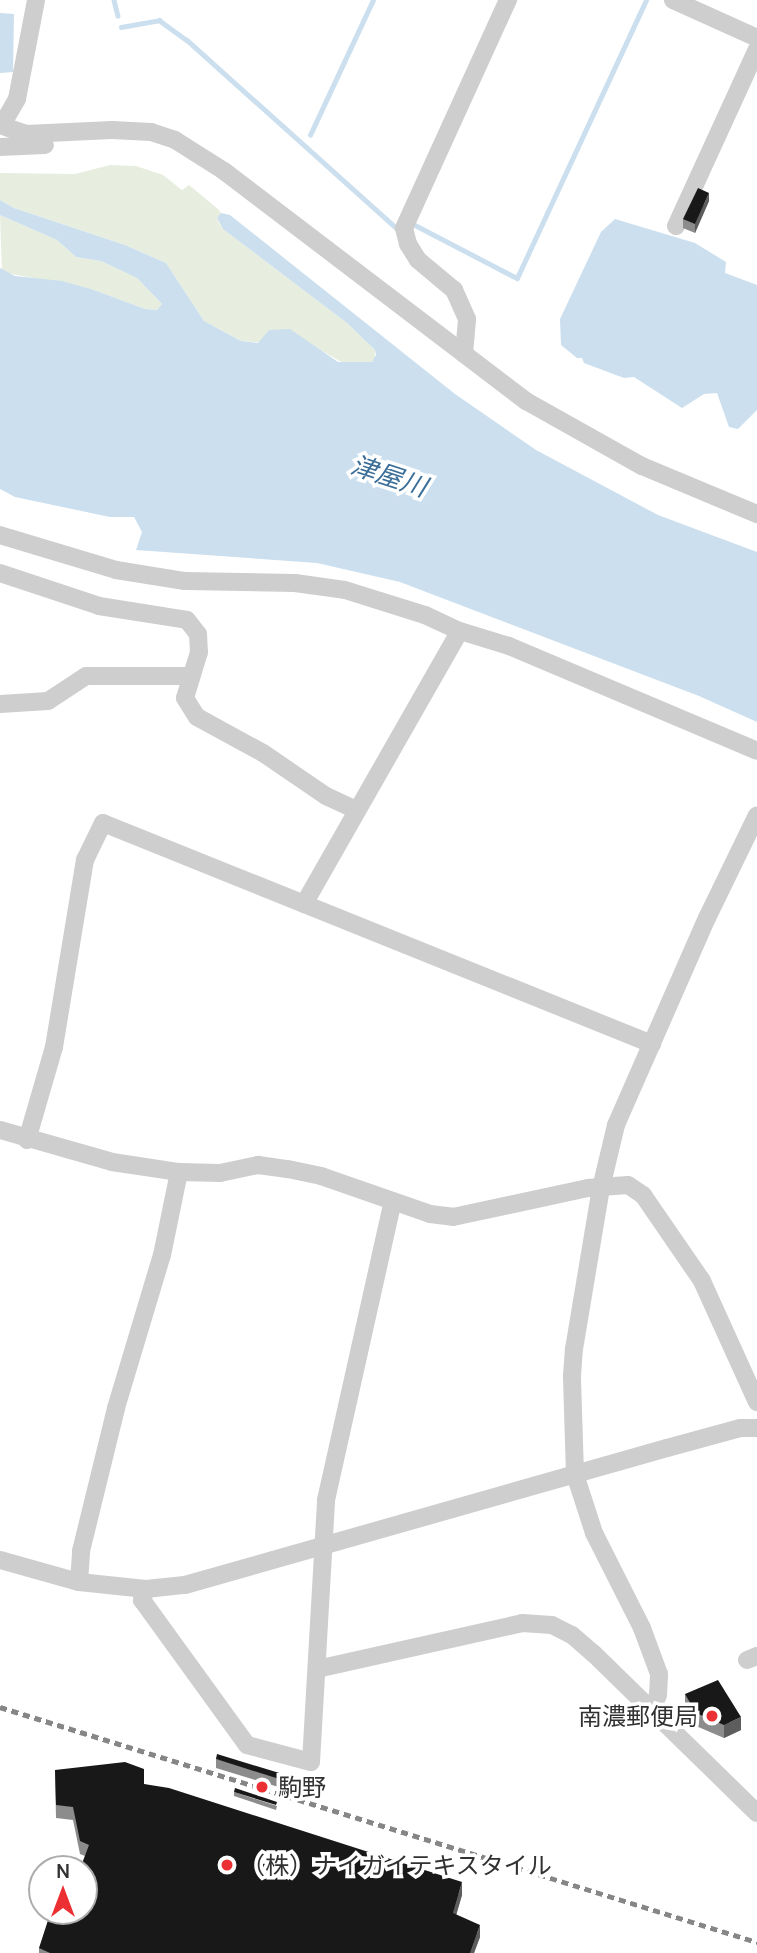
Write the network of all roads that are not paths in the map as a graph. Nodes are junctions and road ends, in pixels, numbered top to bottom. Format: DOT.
graph roads {
  1 [pos="36,0"];
  2 [pos="508,0"];
  3 [pos="673,0"];
  4 [pos="757,38"];
  5 [pos="757,50"];
  6 [pos="1,125"];
  7 [pos="112,130"];
  8 [pos="0,147"];
  9 [pos="676,226"];
  10 [pos="464,354"];
  11 [pos="757,511"];
  12 [pos="0,535"];
  13 [pos="0,573"];
  14 [pos="460,631"];
  15 [pos="189,677"];
  16 [pos="0,704"];
  17 [pos="757,751"];
  18 [pos="356,810"];
  19 [pos="757,815"];
  20 [pos="304,904"];
  21 [pos="652,1044"];
  22 [pos="0,1130"];
  23 [pos="27,1140"];
  24 [pos="180,1172"];
  25 [pos="601,1188"];
  26 [pos="393,1202"];
  27 [pos="757,1402"];
  28 [pos="757,1427"];
  29 [pos="575,1474"];
  30 [pos="321,1545"];
  31 [pos="0,1559"];
  32 [pos="79,1582"];
  33 [pos="146,1589"];
  34 [pos="317,1669"];
  35 [pos="652,1709"];
  36 [pos="757,1814"];
  1 -- 6 [label="street"];
  2 -- 10 [label="street"];
  3 -- 4 [label="street"];
  5 -- 9 [label="street"];
  6 -- 7 [label="street"];
  7 -- 8 [label="street"];
  7 -- 10 [label="street"];
  10 -- 11 [label="street"];
  12 -- 14 [label="street"];
  13 -- 15 [label="street"];
  14 -- 17 [label="street"];
  14 -- 18 [label="street"];
  15 -- 16 [label="street"];
  15 -- 18 [label="street"];
  18 -- 20 [label="street"];
  19 -- 21 [label="street"];
  20 -- 21 [label="street"];
  20 -- 23 [label="street"];
  21 -- 25 [label="street"];
  22 -- 23 [label="street"];
  23 -- 24 [label="street"];
  24 -- 26 [label="street"];
  24 -- 32 [label="street"];
  25 -- 26 [label="street"];
  25 -- 27 [label="street"];
  25 -- 29 [label="street"];
  26 -- 30 [label="street"];
  28 -- 29 [label="street"];
  29 -- 30 [label="street"];
  29 -- 35 [label="street"];
  30 -- 33 [label="street"];
  30 -- 34 [label="street"];
  31 -- 32 [label="street"];
  32 -- 33 [label="street"];
  33 -- 34 [label="street"];
  34 -- 35 [label="street"];
  35 -- 36 [label="street"];
}
